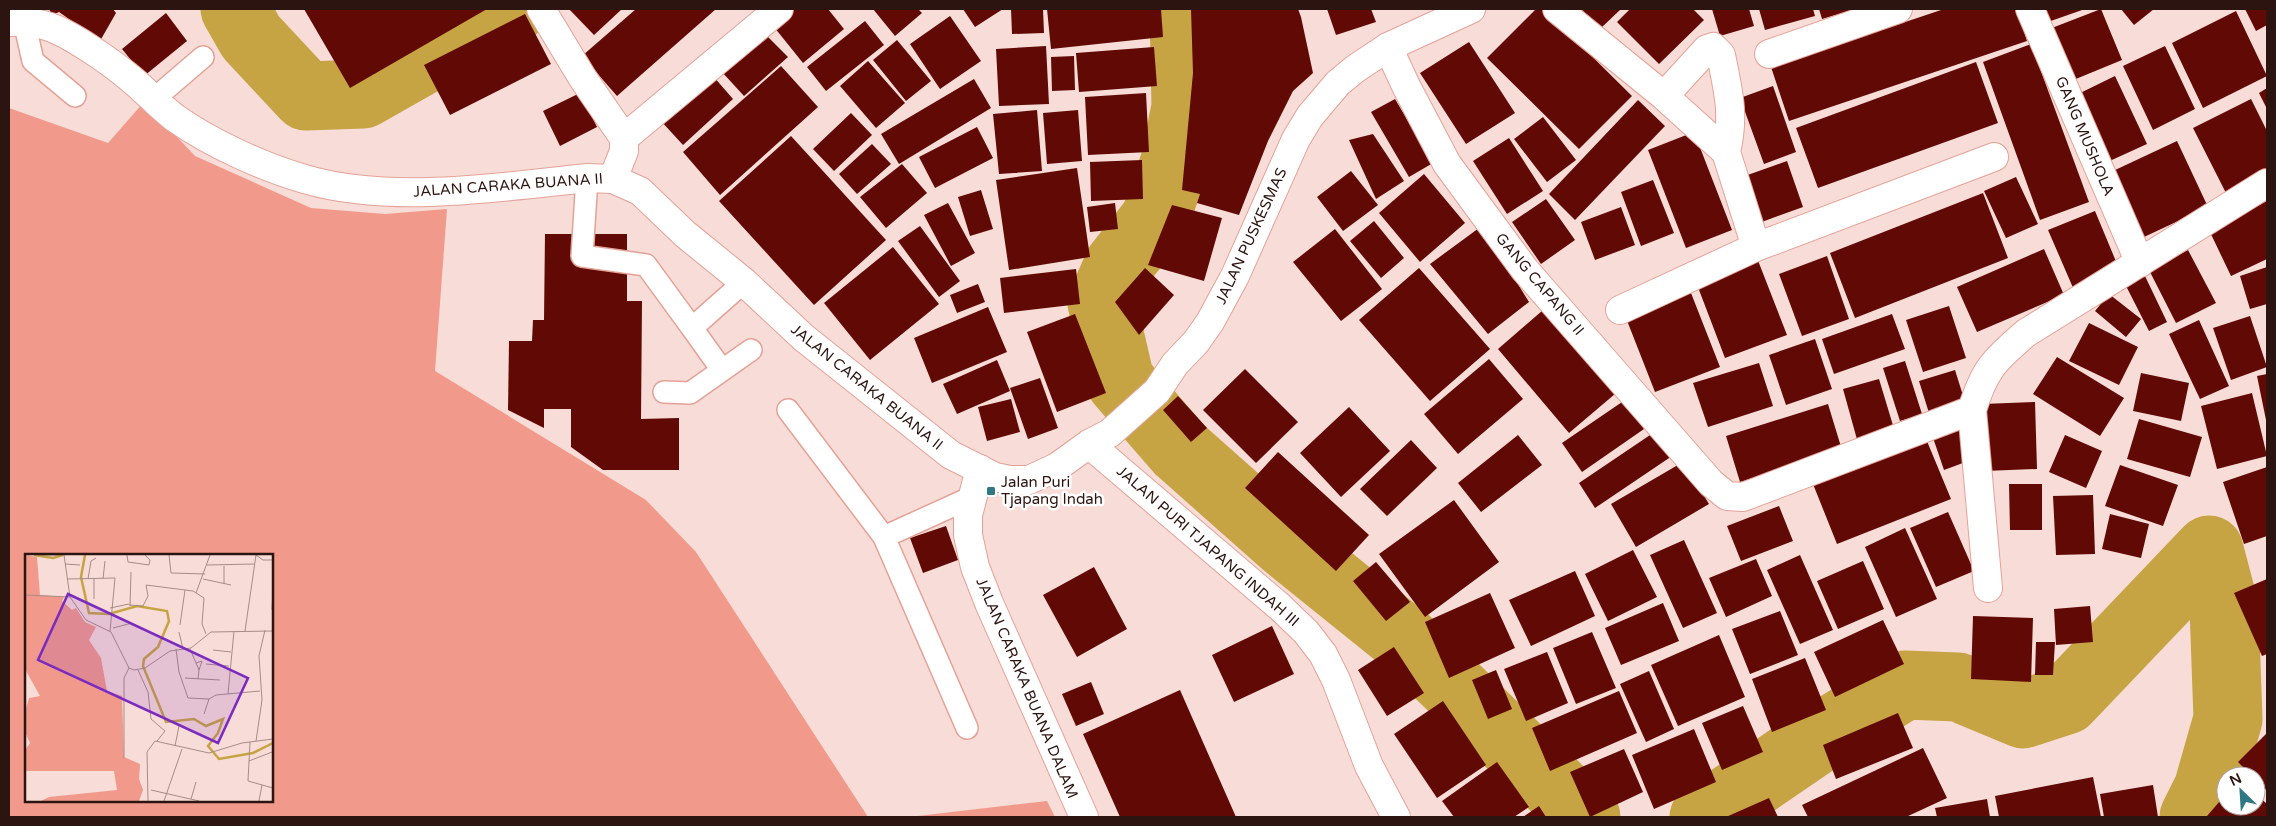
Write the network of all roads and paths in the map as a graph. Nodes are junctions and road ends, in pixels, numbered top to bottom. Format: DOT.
graph roads {
  1 [pos="542,9"];
  2 [pos="780,9"];
  3 [pos="1558,9"];
  4 [pos="1898,9"];
  5 [pos="2030,9"];
  6 [pos="1461,11"];
  7 [pos="19,17"];
  8 [pos="1388,48"];
  9 [pos="1769,54"];
  10 [pos="203,57"];
  11 [pos="75,96"];
  12 [pos="1664,96"];
  13 [pos="154,99"];
  14 [pos="624,138"];
  15 [pos="1726,152"];
  16 [pos="1994,157"];
  17 [pos="600,179"];
  18 [pos="2267,183"];
  19 [pos="1756,247"];
  20 [pos="2140,264"];
  21 [pos="744,282"];
  22 [pos="1620,310"];
  23 [pos="692,328"];
  24 [pos="750,350"];
  25 [pos="722,370"];
  26 [pos="664,392"];
  27 [pos="788,410"];
  28 [pos="1972,410"];
  29 [pos="1100,439"];
  30 [pos="980,469"];
  31 [pos="972,497"];
  32 [pos="884,537"];
  33 [pos="1988,588"];
  34 [pos="967,728"];
  35 [pos="1084,817"];
  36 [pos="1396,817"];
  1 -- 14 [label="street"];
  2 -- 14 [label="street"];
  3 -- 12 [label="street"];
  4 -- 9 [label="street"];
  5 -- 20 [label="street, GANG MUSHOLA"];
  6 -- 8 [label="street, JALAN PUSKESMAS"];
  7 -- 11 [label="lane"];
  7 -- 13 [label="street, JALAN CARAKA BUANA II"];
  8 -- 28 [label="street, GANG CAPANG II"];
  8 -- 29 [label="street, JALAN PUSKESMAS"];
  10 -- 13 [label="lane"];
  12 -- 15 [label="street"];
  12 -- 15 [label="street"];
  13 -- 17 [label="street, JALAN CARAKA BUANA II"];
  14 -- 17 [label="street"];
  15 -- 19 [label="street"];
  16 -- 19 [label="street"];
  17 -- 21 [label="street, JALAN CARAKA BUANA II"];
  17 -- 23 [label="lane"];
  18 -- 20 [label="street"];
  19 -- 22 [label="street"];
  20 -- 28 [label="street"];
  21 -- 23 [label="lane"];
  21 -- 30 [label="street, JALAN CARAKA BUANA II"];
  23 -- 25 [label="lane"];
  24 -- 25 [label="lane"];
  25 -- 26 [label="lane"];
  27 -- 32 [label="lane"];
  28 -- 33 [label="street"];
  29 -- 30 [label="street, JALAN PUSKESMAS"];
  29 -- 36 [label="street, JALAN PURI TJAPANG INDAH III"];
  30 -- 31 [label="street, JALAN CARAKA BUANA DALAM"];
  31 -- 32 [label="lane"];
  31 -- 35 [label="street, JALAN CARAKA BUANA DALAM"];
  32 -- 34 [label="lane"];
}
